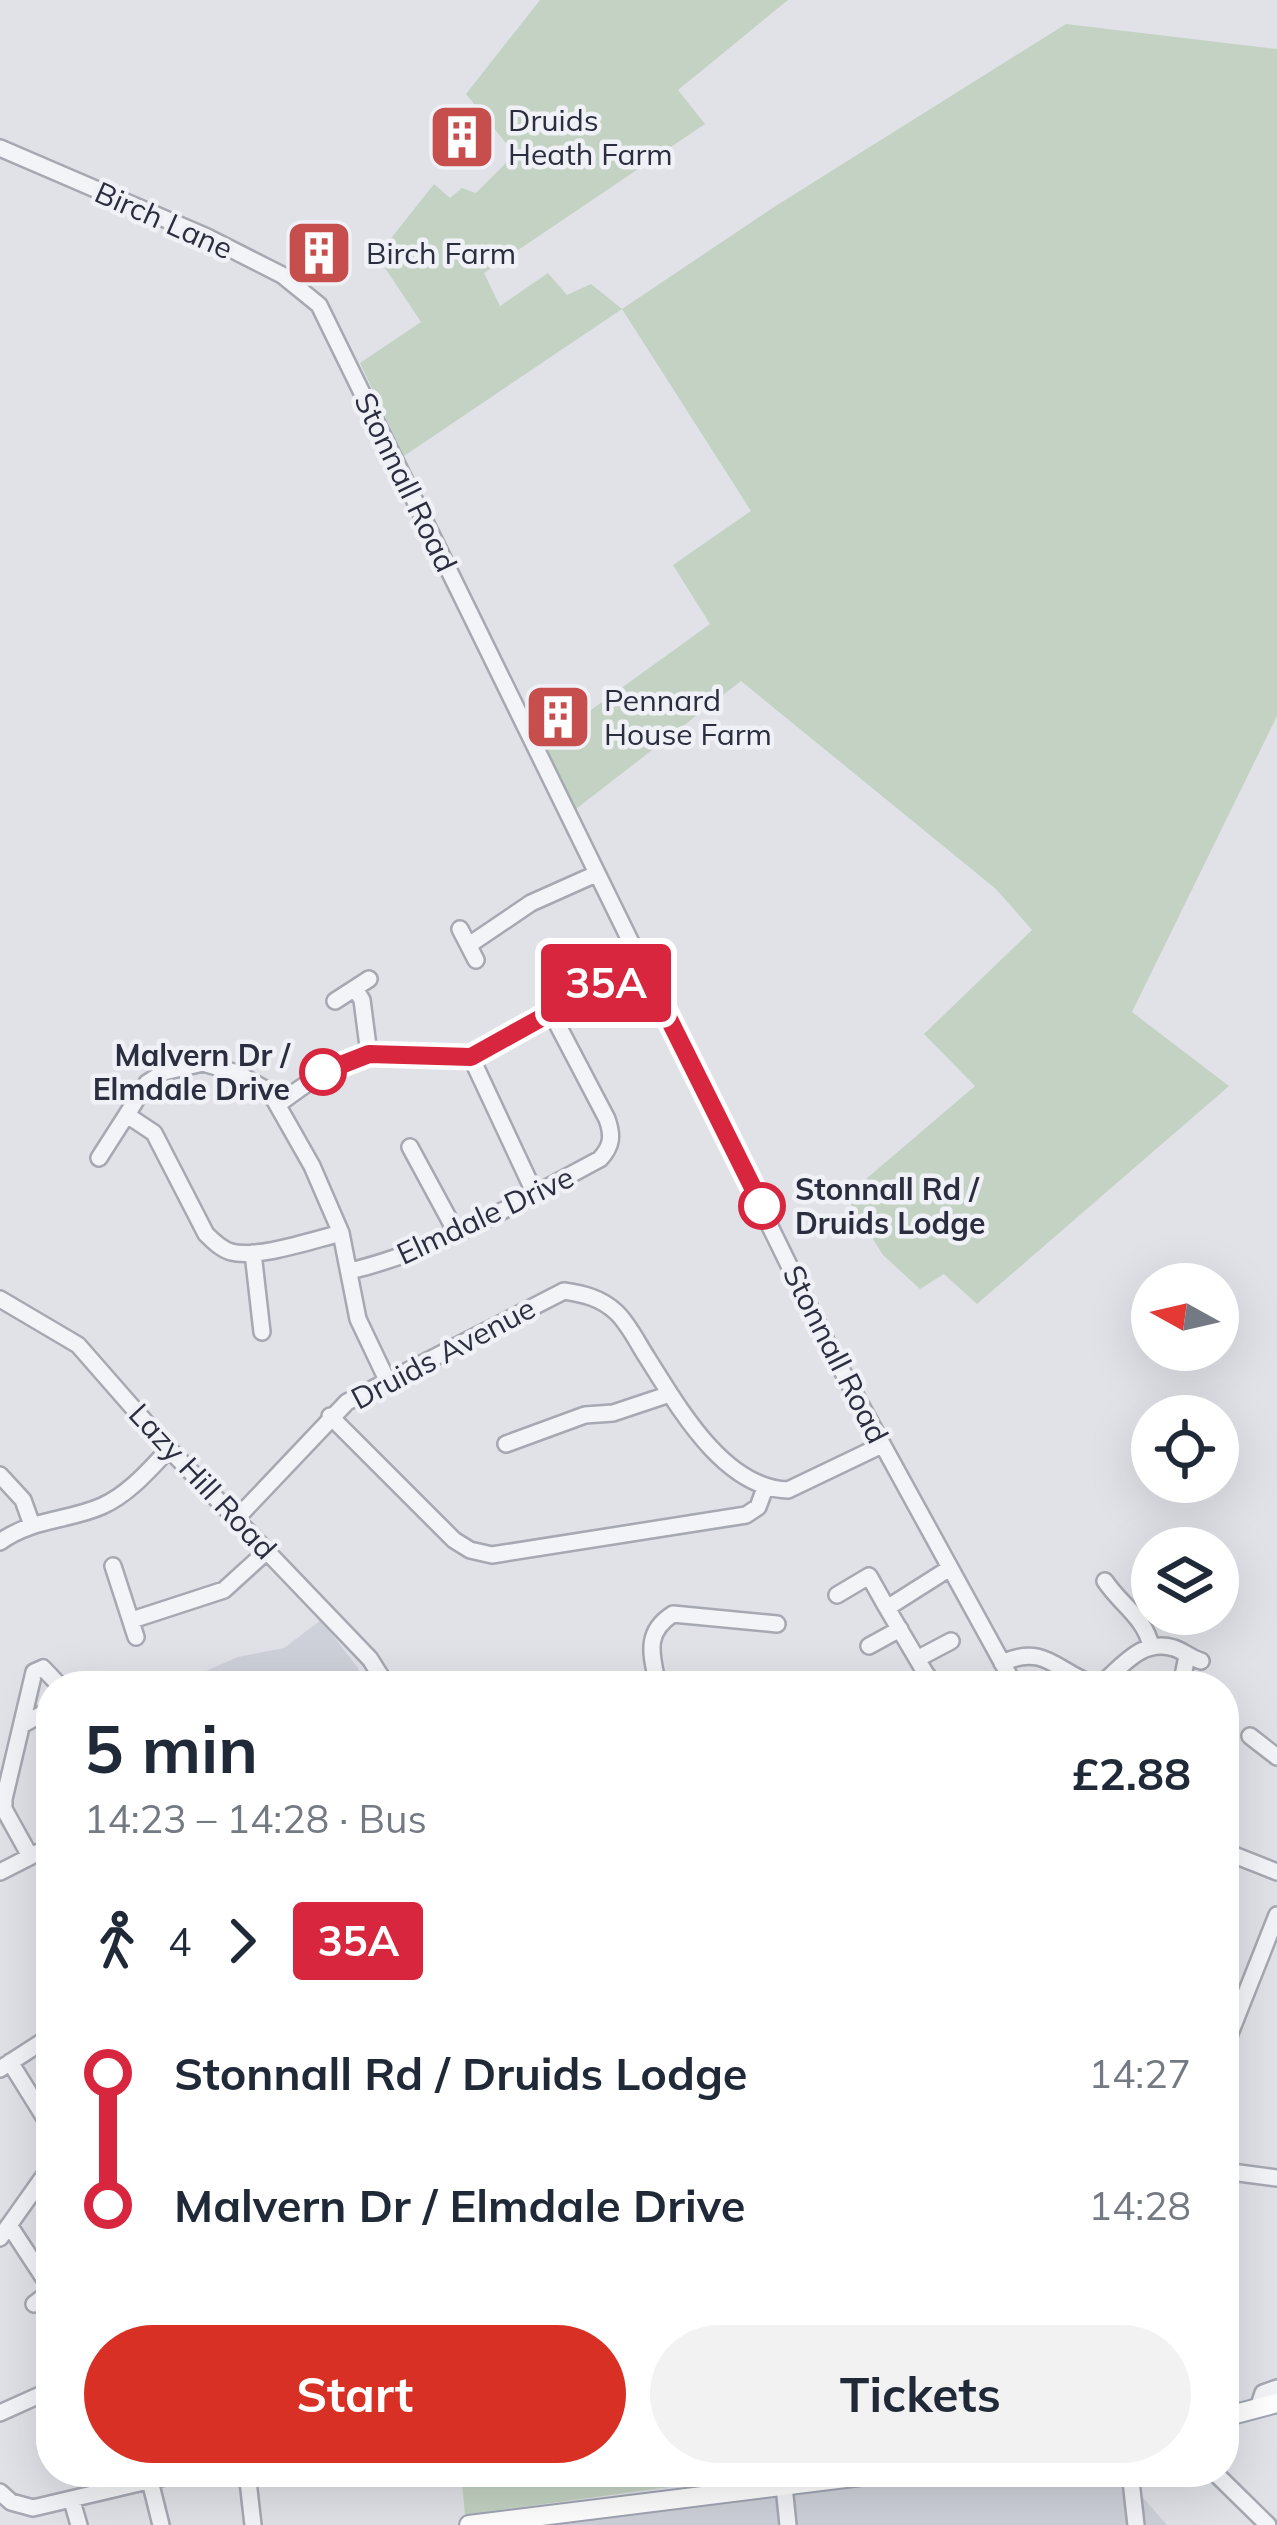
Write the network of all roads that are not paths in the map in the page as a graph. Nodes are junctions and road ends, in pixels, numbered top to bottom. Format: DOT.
graph roads {
  1 [pos="0,148"];
  2 [pos="320,304"];
  3 [pos="596,874"];
  4 [pos="460,929"];
  5 [pos="643,967"];
  6 [pos="335,1001"];
  7 [pos="553,1013"];
  8 [pos="369,1054"];
  9 [pos="471,1057"];
  10 [pos="280,1103"];
  11 [pos="127,1114"];
  12 [pos="417,1150"];
  13 [pos="99,1158"];
  14 [pos="536,1194"];
  15 [pos="455,1232"];
  16 [pos="341,1234"];
  17 [pos="253,1252"];
  18 [pos="350,1270"];
  19 [pos="0,1299"];
  20 [pos="262,1332"];
  21 [pos="387,1380"];
  22 [pos="670,1394"];
  23 [pos="330,1416"];
  24 [pos="506,1444"];
  25 [pos="882,1445"];
  26 [pos="169,1449"];
  27 [pos="0,1475"];
  28 [pos="764,1487"];
  29 [pos="237,1518"];
  30 [pos="32,1525"];
  31 [pos="0,1542"];
  32 [pos="268,1550"];
  33 [pos="113,1566"];
  34 [pos="950,1568"];
  35 [pos="1106,1580"];
  36 [pos="837,1594"];
  37 [pos="887,1607"];
  38 [pos="777,1624"];
  39 [pos="900,1629"];
  40 [pos="951,1641"];
  41 [pos="868,1646"];
  42 [pos="1151,1646"];
  43 [pos="917,1659"];
  44 [pos="1002,1663"];
  45 [pos="36,1671"];
  46 [pos="378,1671"];
  47 [pos="655,1671"];
  48 [pos="924,1671"];
  49 [pos="1007,1671"];
  50 [pos="1064,1671"];
  51 [pos="1115,1671"];
  52 [pos="1188,1671"];
  53 [pos="36,1717"];
  54 [pos="22,1725"];
  55 [pos="1250,1736"];
  56 [pos="1277,1756"];
  57 [pos="36,1853"];
  58 [pos="30,1856"];
  59 [pos="1239,1856"];
  60 [pos="0,1872"];
  61 [pos="1277,1872"];
  62 [pos="1277,1915"];
  63 [pos="1239,2011"];
  64 [pos="36,2046"];
  65 [pos="5,2066"];
  66 [pos="36,2108"];
  67 [pos="1239,2173"];
  68 [pos="1277,2178"];
  69 [pos="36,2188"];
  70 [pos="5,2232"];
  71 [pos="36,2271"];
  72 [pos="1277,2388"];
  73 [pos="36,2397"];
  74 [pos="1272,2404"];
  75 [pos="0,2413"];
  76 [pos="1239,2413"];
  77 [pos="127,2487"];
  78 [pos="151,2487"];
  79 [pos="249,2487"];
  80 [pos="776,2487"];
  81 [pos="784,2487"];
  82 [pos="1132,2487"];
  83 [pos="1229,2487"];
  84 [pos="0,2492"];
  85 [pos="72,2501"];
  86 [pos="79,2525"];
  87 [pos="160,2525"];
  88 [pos="253,2525"];
  89 [pos="469,2525"];
  90 [pos="788,2525"];
  91 [pos="1136,2525"];
  92 [pos="1268,2525"];
  1 -- 2 [label="street, Birch Lane"];
  2 -- 3 [label="street, Stonnall Road"];
  3 -- 4 [label="street"];
  3 -- 5 [label="street, Stonnall Road"];
  5 -- 7 [label="street"];
  5 -- 25 [label="street, Stonnall Road"];
  6 -- 8 [label="street"];
  7 -- 9 [label="street"];
  7 -- 14 [label="street, Elmdale Drive"];
  8 -- 9 [label="street"];
  8 -- 10 [label="street"];
  9 -- 14 [label="street"];
  10 -- 11 [label="street"];
  10 -- 16 [label="street"];
  11 -- 13 [label="street"];
  11 -- 17 [label="street"];
  12 -- 15 [label="street"];
  14 -- 15 [label="street, Elmdale Drive"];
  15 -- 18 [label="street, Elmdale Drive"];
  16 -- 17 [label="street"];
  16 -- 18 [label="street"];
  17 -- 20 [label="street"];
  18 -- 21 [label="street"];
  19 -- 26 [label="street, Lazy Hill Road"];
  21 -- 22 [label="street, Druids Avenue"];
  21 -- 23 [label="street, Druids Avenue"];
  22 -- 24 [label="street"];
  22 -- 28 [label="street, Druids Avenue"];
  23 -- 28 [label="street"];
  23 -- 29 [label="street, Druids Avenue"];
  25 -- 28 [label="street"];
  25 -- 34 [label="street, Stonnall Road"];
  26 -- 29 [label="street, Lazy Hill Road"];
  26 -- 30 [label="street"];
  27 -- 30 [label="street"];
  29 -- 32 [label="street, Lazy Hill Road"];
  30 -- 31 [label="street"];
  32 -- 33 [label="street"];
  32 -- 46 [label="street, Lazy Hill Road"];
  34 -- 37 [label="street"];
  34 -- 44 [label="street, Stonnall Road"];
  35 -- 42 [label="street"];
  36 -- 37 [label="street"];
  37 -- 39 [label="street"];
  38 -- 47 [label="street"];
  39 -- 41 [label="street"];
  39 -- 43 [label="street"];
  40 -- 43 [label="street"];
  42 -- 51 [label="street"];
  42 -- 52 [label="street"];
  43 -- 48 [label="street"];
  44 -- 49 [label="street, Stonnall Road"];
  44 -- 50 [label="street"];
  45 -- 54 [label="street"];
  53 -- 54 [label="street"];
  54 -- 58 [label="street"];
  55 -- 56 [label="street"];
  57 -- 58 [label="street"];
  58 -- 60 [label="street"];
  59 -- 61 [label="street"];
  62 -- 63 [label="street"];
  64 -- 65 [label="street"];
  65 -- 66 [label="street"];
  67 -- 68 [label="street"];
  69 -- 70 [label="street"];
  70 -- 71 [label="street"];
  72 -- 74 [label="street"];
  73 -- 75 [label="street"];
  74 -- 76 [label="main road"];
  77 -- 85 [label="street"];
  78 -- 87 [label="street"];
  79 -- 88 [label="street"];
  80 -- 89 [label="main road"];
  81 -- 90 [label="street"];
  82 -- 91 [label="street"];
  83 -- 92 [label="street"];
  84 -- 85 [label="street"];
  85 -- 86 [label="street"];
}
